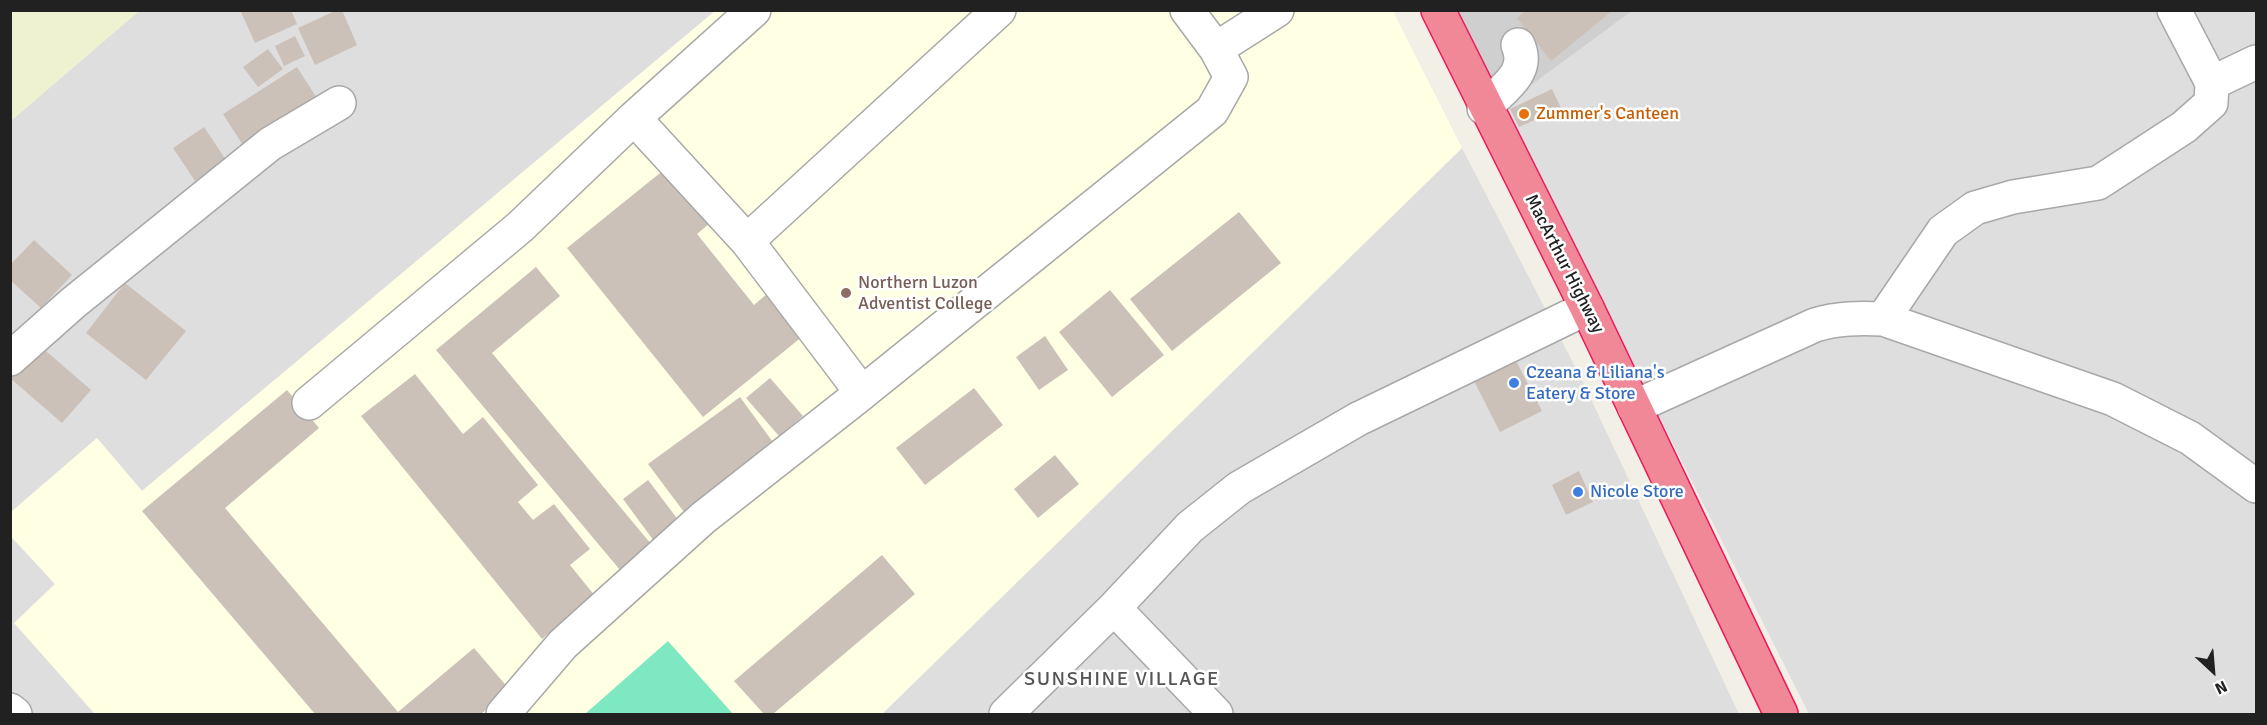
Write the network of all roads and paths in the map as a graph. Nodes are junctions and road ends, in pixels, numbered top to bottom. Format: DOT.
graph roads {
  1 [pos="754,10"];
  2 [pos="999,10"];
  3 [pos="1187,10"];
  4 [pos="1277,10"];
  5 [pos="1438,10"];
  6 [pos="2174,10"];
  7 [pos="1518,45"];
  8 [pos="1216,49"];
  9 [pos="2256,62"];
  10 [pos="2212,83"];
  11 [pos="339,103"];
  12 [pos="1484,108"];
  13 [pos="634,118"];
  14 [pos="747,241"];
  15 [pos="1587,308"];
  16 [pos="1883,320"];
  17 [pos="10,359"];
  18 [pos="862,393"];
  19 [pos="309,404"];
  20 [pos="1634,407"];
  21 [pos="2256,486"];
  22 [pos="1114,608"];
  23 [pos="10,710"];
  24 [pos="15,714"];
  25 [pos="503,714"];
  26 [pos="1006,714"];
  27 [pos="1216,714"];
  28 [pos="1781,714"];
  1 -- 13 [label="street"];
  2 -- 14 [label="street"];
  3 -- 8 [label="street"];
  4 -- 8 [label="street"];
  5 -- 12 [label="highway, MacArthur Highway"];
  6 -- 10 [label="street"];
  7 -- 12 [label="street"];
  8 -- 18 [label="street"];
  9 -- 10 [label="street"];
  10 -- 16 [label="street"];
  11 -- 17 [label="street"];
  12 -- 15 [label="highway, MacArthur Highway"];
  13 -- 14 [label="street"];
  13 -- 19 [label="street"];
  14 -- 18 [label="street"];
  15 -- 20 [label="highway, MacArthur Highway"];
  15 -- 22 [label="street"];
  16 -- 20 [label="street"];
  16 -- 21 [label="street"];
  18 -- 25 [label="street"];
  20 -- 28 [label="highway, MacArthur Highway"];
  22 -- 26 [label="street"];
  22 -- 27 [label="street"];
  23 -- 24 [label="street"];
}
